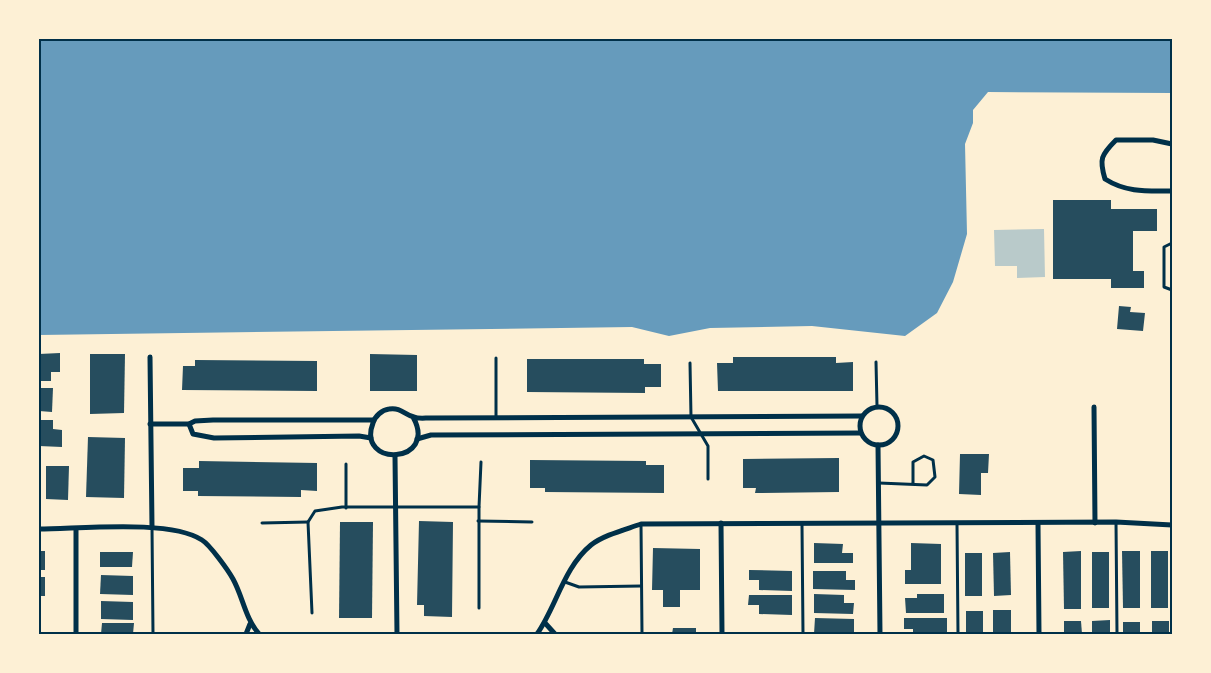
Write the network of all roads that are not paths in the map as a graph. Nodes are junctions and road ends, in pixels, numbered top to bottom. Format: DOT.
graph roads {
  1 [pos="1172,144"];
  2 [pos="1172,191"];
  3 [pos="1172,243"];
  4 [pos="1172,290"];
  5 [pos="150,358"];
  6 [pos="496,358"];
  7 [pos="876,362"];
  8 [pos="690,363"];
  9 [pos="877,406"];
  10 [pos="1094,407"];
  11 [pos="862,416"];
  12 [pos="413,417"];
  13 [pos="691,417"];
  14 [pos="496,418"];
  15 [pos="374,420"];
  16 [pos="150,424"];
  17 [pos="189,424"];
  18 [pos="861,433"];
  19 [pos="699,434"];
  20 [pos="371,438"];
  21 [pos="417,439"];
  22 [pos="878,445"];
  23 [pos="395,456"];
  24 [pos="481,462"];
  25 [pos="346,464"];
  26 [pos="708,479"];
  27 [pos="878,482"];
  28 [pos="913,484"];
  29 [pos="396,507"];
  30 [pos="478,507"];
  31 [pos="346,508"];
  32 [pos="478,521"];
  33 [pos="308,522"];
  34 [pos="532,522"];
  35 [pos="721,522"];
  36 [pos="1116,522"];
  37 [pos="262,523"];
  38 [pos="1095,523"];
  39 [pos="640,524"];
  40 [pos="802,524"];
  41 [pos="879,524"];
  42 [pos="957,524"];
  43 [pos="1038,524"];
  44 [pos="1172,525"];
  45 [pos="152,527"];
  46 [pos="39,529"];
  47 [pos="76,529"];
  48 [pos="565,582"];
  49 [pos="641,586"];
  50 [pos="479,608"];
  51 [pos="312,613"];
  52 [pos="545,623"];
  53 [pos="250,624"];
  54 [pos="76,634"];
  55 [pos="153,634"];
  56 [pos="246,634"];
  57 [pos="259,634"];
  58 [pos="397,634"];
  59 [pos="537,634"];
  60 [pos="555,634"];
  61 [pos="642,634"];
  62 [pos="722,634"];
  63 [pos="803,634"];
  64 [pos="880,634"];
  65 [pos="958,634"];
  66 [pos="1039,634"];
  67 [pos="1117,634"];
  1 -- 2 [label="street"];
  3 -- 4 [label="lane"];
  5 -- 16 [label="street"];
  6 -- 14 [label="lane"];
  7 -- 9 [label="lane"];
  8 -- 13 [label="lane"];
  9 -- 11 [label="street"];
  9 -- 22 [label="street"];
  10 -- 38 [label="street"];
  11 -- 13 [label="street"];
  11 -- 18 [label="street"];
  12 -- 14 [label="street"];
  12 -- 15 [label="street"];
  12 -- 21 [label="street"];
  13 -- 14 [label="street"];
  13 -- 19 [label="lane"];
  15 -- 17 [label="street"];
  15 -- 20 [label="street"];
  16 -- 17 [label="street"];
  16 -- 45 [label="street"];
  17 -- 20 [label="street"];
  18 -- 19 [label="street"];
  18 -- 22 [label="street"];
  19 -- 21 [label="street"];
  19 -- 26 [label="lane"];
  20 -- 23 [label="street"];
  21 -- 23 [label="street"];
  22 -- 27 [label="street"];
  23 -- 29 [label="street"];
  24 -- 30 [label="lane"];
  25 -- 31 [label="lane"];
  27 -- 28 [label="lane"];
  27 -- 41 [label="street"];
  28 -- 28 [label="lane"];
  29 -- 30 [label="lane"];
  29 -- 31 [label="lane"];
  29 -- 58 [label="street"];
  30 -- 32 [label="lane"];
  31 -- 33 [label="lane"];
  32 -- 34 [label="lane"];
  32 -- 50 [label="lane"];
  33 -- 37 [label="lane"];
  33 -- 51 [label="lane"];
  35 -- 39 [label="street"];
  35 -- 40 [label="street"];
  35 -- 62 [label="street"];
  36 -- 38 [label="street"];
  36 -- 44 [label="street"];
  36 -- 67 [label="lane"];
  38 -- 43 [label="street"];
  39 -- 48 [label="street"];
  39 -- 49 [label="lane"];
  40 -- 41 [label="street"];
  40 -- 63 [label="lane"];
  41 -- 42 [label="street"];
  41 -- 64 [label="street"];
  42 -- 43 [label="street"];
  42 -- 65 [label="lane"];
  43 -- 66 [label="street"];
  45 -- 47 [label="street"];
  45 -- 53 [label="street"];
  45 -- 55 [label="lane"];
  46 -- 47 [label="street"];
  47 -- 54 [label="street"];
  48 -- 49 [label="lane"];
  48 -- 52 [label="street"];
  49 -- 61 [label="lane"];
  52 -- 59 [label="street"];
  52 -- 60 [label="street"];
  53 -- 56 [label="street"];
  53 -- 57 [label="street"];
}
